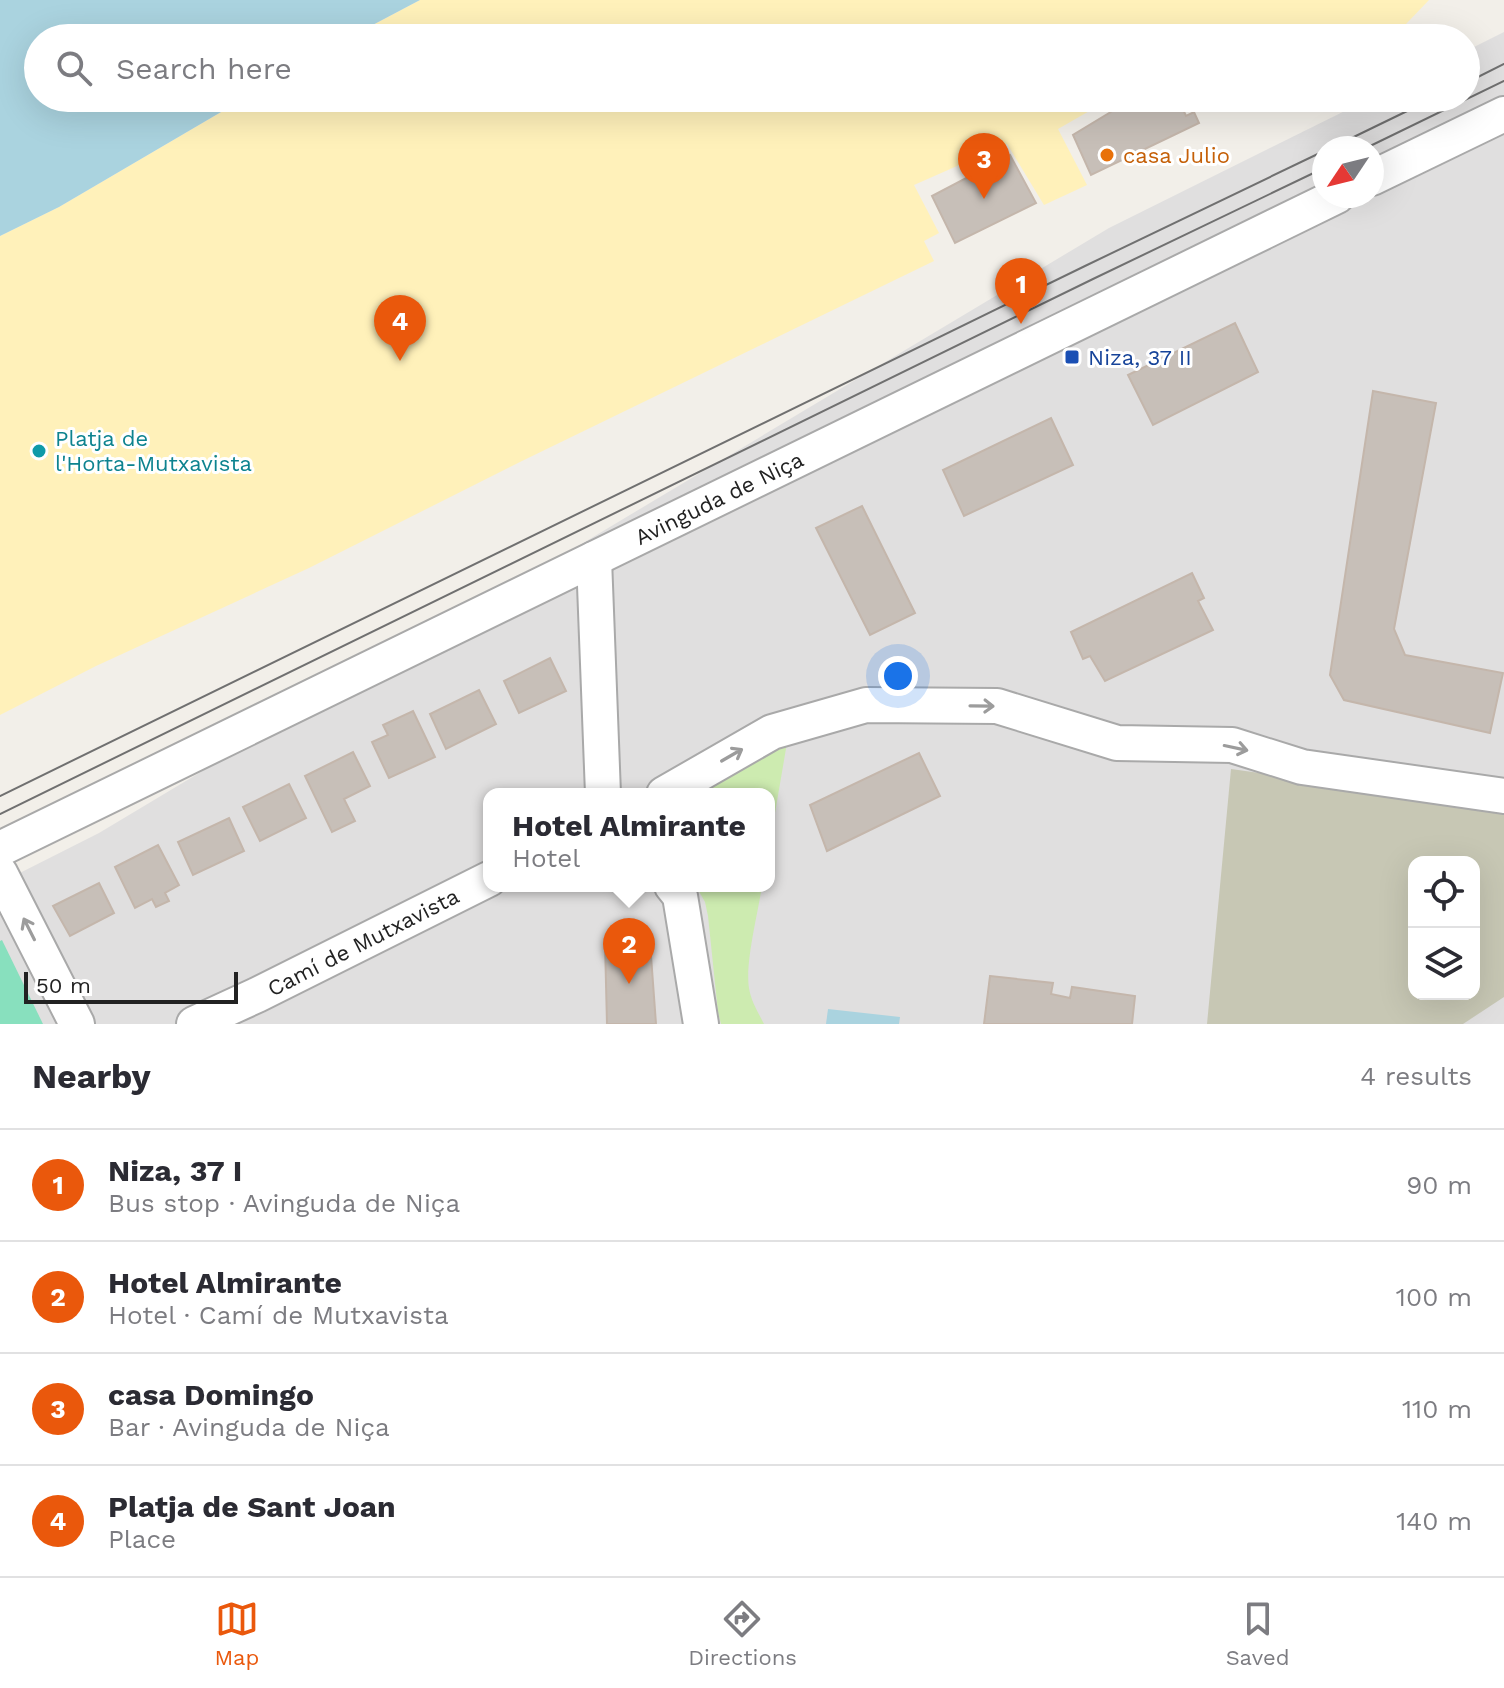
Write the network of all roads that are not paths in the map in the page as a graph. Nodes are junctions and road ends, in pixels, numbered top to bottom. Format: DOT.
graph roads {
  1 [pos="1504,114"];
  2 [pos="1384,172"];
  3 [pos="1312,208"];
  4 [pos="594,559"];
  5 [pos="603,788"];
  6 [pos="674,788"];
  7 [pos="1504,796"];
  8 [pos="0,849"];
  9 [pos="0,873"];
  10 [pos="483,882"];
  11 [pos="677,892"];
  12 [pos="77,1024"];
  13 [pos="194,1024"];
  14 [pos="701,1024"];
  1 -- 2 [label="street"];
  3 -- 4 [label="street, Avinguda de Niça"];
  4 -- 5 [label="street"];
  4 -- 8 [label="street, Avinguda de Niça"];
  6 -- 7 [label="street, one-way"];
  12 -- 9 [label="street, one-way"];
  10 -- 13 [label="street, Camí de Mutxavista"];
  11 -- 14 [label="street"];
}
